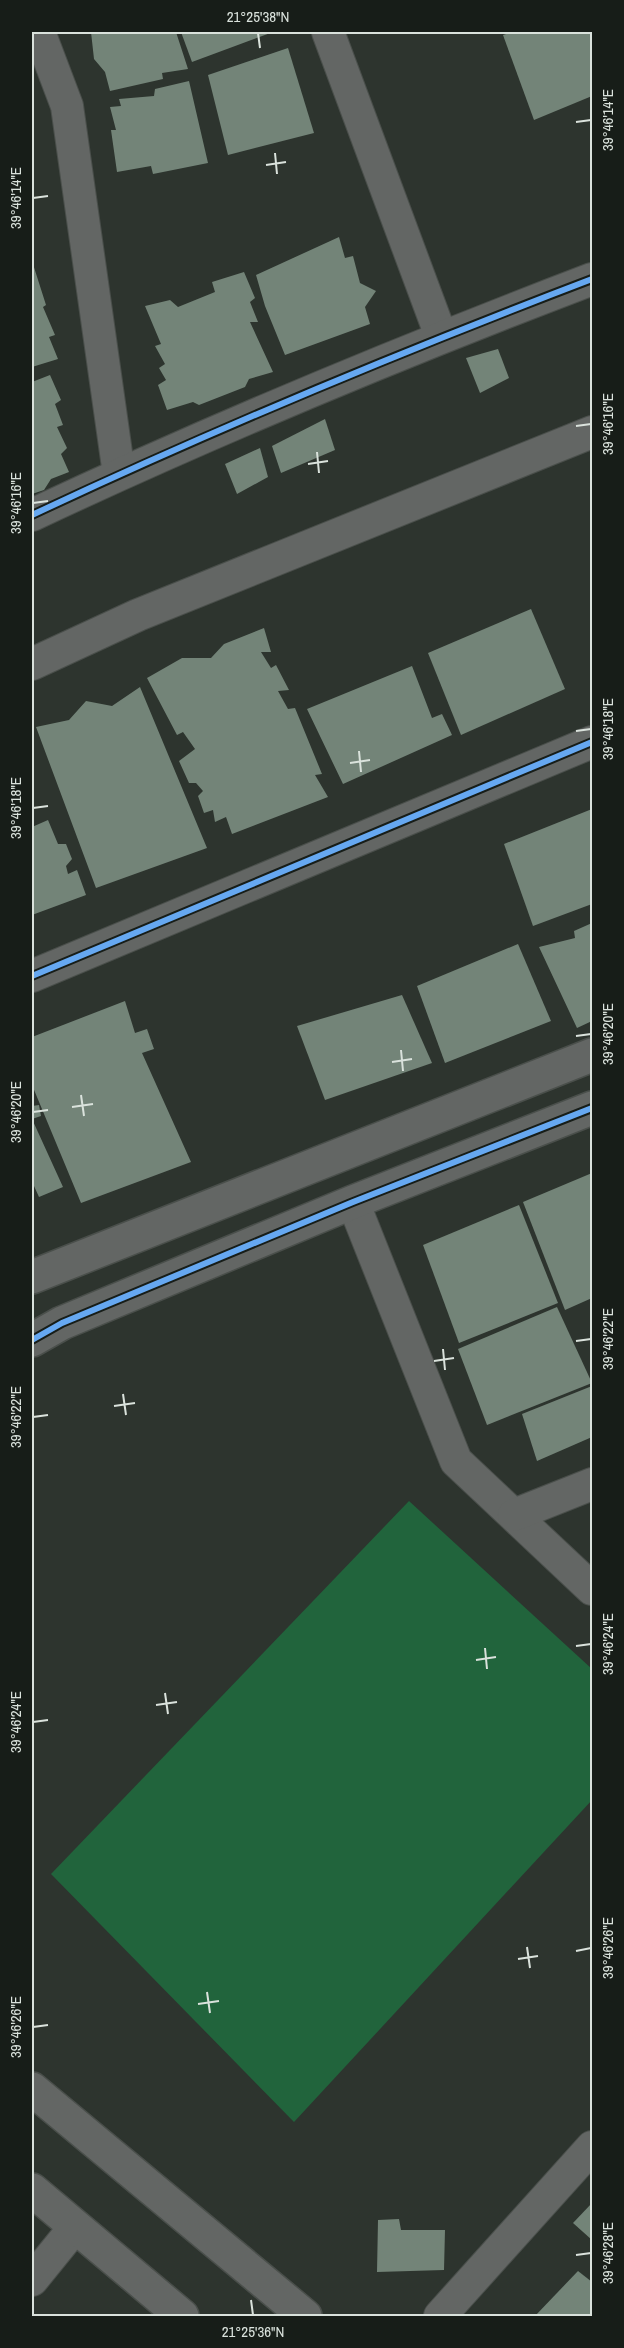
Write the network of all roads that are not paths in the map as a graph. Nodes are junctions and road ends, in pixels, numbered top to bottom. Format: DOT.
graph roads {
  1 [pos="39,32"];
  2 [pos="328,32"];
  3 [pos="592,279"];
  4 [pos="441,336"];
  5 [pos="592,432"];
  6 [pos="119,474"];
  7 [pos="32,515"];
  8 [pos="32,664"];
  9 [pos="592,742"];
  10 [pos="32,976"];
  11 [pos="592,1055"];
  12 [pos="592,1108"];
  13 [pos="353,1202"];
  14 [pos="32,1277"];
  15 [pos="32,1340"];
  16 [pos="592,1484"];
  17 [pos="514,1515"];
  18 [pos="592,1589"];
  19 [pos="32,2089"];
  20 [pos="592,2147"];
  21 [pos="32,2190"];
  22 [pos="75,2227"];
  23 [pos="32,2280"];
  24 [pos="182,2316"];
  25 [pos="305,2316"];
  26 [pos="440,2316"];
  1 -- 6 [label="street"];
  2 -- 4 [label="street"];
  3 -- 4 [label="street"];
  4 -- 6 [label="street"];
  5 -- 8 [label="street"];
  6 -- 7 [label="street"];
  9 -- 10 [label="street"];
  11 -- 14 [label="street"];
  12 -- 13 [label="street"];
  13 -- 15 [label="street"];
  13 -- 17 [label="street"];
  16 -- 17 [label="street"];
  17 -- 18 [label="street"];
  19 -- 25 [label="street"];
  20 -- 26 [label="street"];
  21 -- 22 [label="street"];
  22 -- 23 [label="street"];
  22 -- 24 [label="street"];
}
